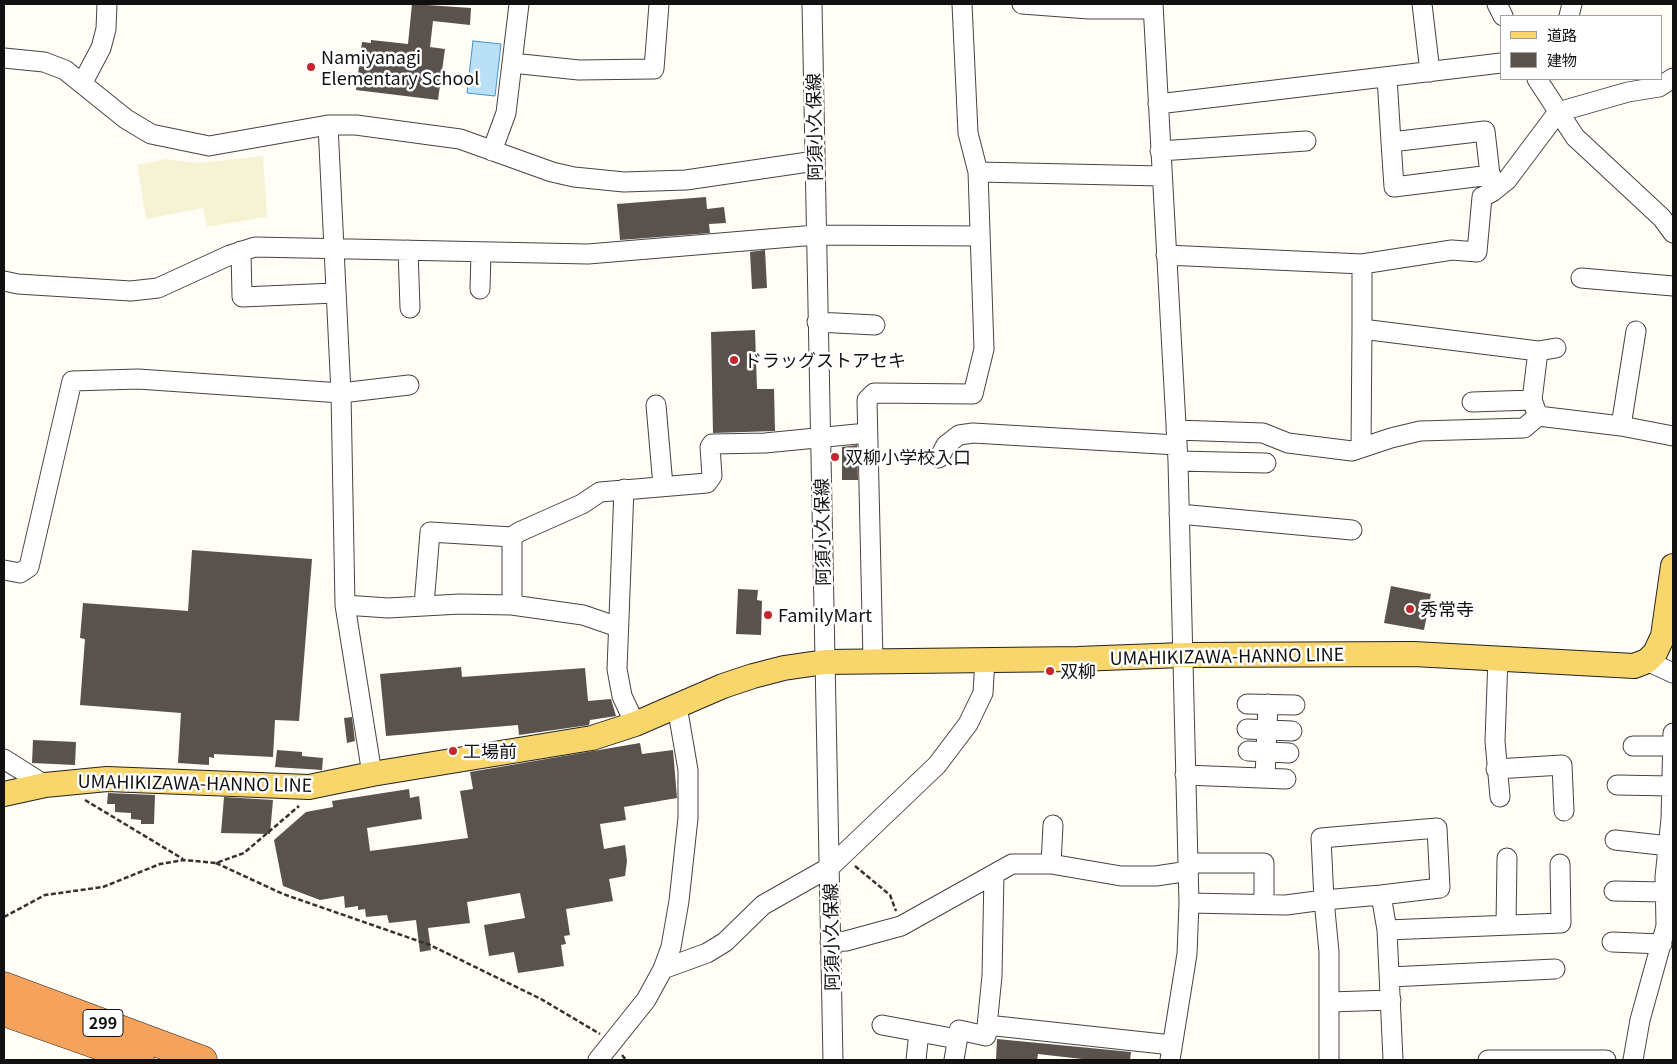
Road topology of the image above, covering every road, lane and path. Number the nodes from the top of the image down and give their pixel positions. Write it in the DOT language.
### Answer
graph roads {
  1 [pos="107,4"];
  2 [pos="519,4"];
  3 [pos="659,4"];
  4 [pos="812,4"];
  5 [pos="962,4"];
  6 [pos="1022,4"];
  7 [pos="1422,4"];
  8 [pos="1153,7"];
  9 [pos="4,58"];
  10 [pos="512,63"];
  11 [pos="1500,63"];
  12 [pos="1430,72"];
  13 [pos="1387,77"];
  14 [pos="83,82"];
  15 [pos="1542,82"];
  16 [pos="1669,84"];
  17 [pos="1158,104"];
  18 [pos="1558,112"];
  19 [pos="328,125"];
  20 [pos="1306,141"];
  21 [pos="1391,142"];
  22 [pos="492,151"];
  23 [pos="1160,151"];
  24 [pos="814,161"];
  25 [pos="978,172"];
  26 [pos="1161,176"];
  27 [pos="1492,184"];
  28 [pos="1673,233"];
  29 [pos="816,235"];
  30 [pos="980,236"];
  31 [pos="333,249"];
  32 [pos="408,250"];
  33 [pos="241,251"];
  34 [pos="481,252"];
  35 [pos="1166,255"];
  36 [pos="1362,264"];
  37 [pos="1581,278"];
  38 [pos="11,282"];
  39 [pos="1673,286"];
  40 [pos="480,289"];
  41 [pos="335,293"];
  42 [pos="410,308"];
  43 [pos="818,322"];
  44 [pos="875,326"];
  45 [pos="1362,329"];
  46 [pos="1636,331"];
  47 [pos="409,385"];
  48 [pos="341,393"];
  49 [pos="1472,402"];
  50 [pos="656,405"];
  51 [pos="1535,408"];
  52 [pos="1621,426"];
  53 [pos="867,433"];
  54 [pos="1673,436"];
  55 [pos="820,437"];
  56 [pos="1177,445"];
  57 [pos="1361,448"];
  58 [pos="939,458"];
  59 [pos="1266,463"];
  60 [pos="663,486"];
  61 [pos="624,489"];
  62 [pos="1179,514"];
  63 [pos="1352,530"];
  64 [pos="512,537"];
  65 [pos="4,570"];
  66 [pos="1673,573"];
  67 [pos="512,604"];
  68 [pos="345,605"];
  69 [pos="424,605"];
  70 [pos="618,627"];
  71 [pos="1183,655"];
  72 [pos="1498,658"];
  73 [pos="985,659"];
  74 [pos="873,660"];
  75 [pos="1646,661"];
  76 [pos="825,662"];
  77 [pos="1673,673"];
  78 [pos="1247,704"];
  79 [pos="1268,704"];
  80 [pos="677,706"];
  81 [pos="1295,706"];
  82 [pos="635,724"];
  83 [pos="1247,729"];
  84 [pos="1267,730"];
  85 [pos="1292,731"];
  86 [pos="1673,733"];
  87 [pos="1633,746"];
  88 [pos="1673,746"];
  89 [pos="1248,751"];
  90 [pos="1266,752"];
  91 [pos="1289,753"];
  92 [pos="4,760"];
  93 [pos="1496,769"];
  94 [pos="372,774"];
  95 [pos="1185,775"];
  96 [pos="1265,778"];
  97 [pos="1672,778"];
  98 [pos="1286,779"];
  99 [pos="71,781"];
  100 [pos="45,785"];
  101 [pos="1617,785"];
  102 [pos="309,787"];
  103 [pos="4,794"];
  104 [pos="1500,798"];
  105 [pos="1564,811"];
  106 [pos="1672,819"];
  107 [pos="1053,825"];
  108 [pos="1615,840"];
  109 [pos="1669,846"];
  110 [pos="1507,858"];
  111 [pos="184,860"];
  112 [pos="835,862"];
  113 [pos="216,863"];
  114 [pos="1051,864"];
  115 [pos="1560,864"];
  116 [pos="1188,867"];
  117 [pos="994,874"];
  118 [pos="1614,891"];
  119 [pos="1664,892"];
  120 [pos="1380,895"];
  121 [pos="1324,900"];
  122 [pos="1190,903"];
  123 [pos="1264,904"];
  124 [pos="4,918"];
  125 [pos="1506,925"];
  126 [pos="901,926"];
  127 [pos="1387,930"];
  128 [pos="830,942"];
  129 [pos="1612,942"];
  130 [pos="1662,944"];
  131 [pos="663,968"];
  132 [pos="1555,969"];
  133 [pos="1390,977"];
  134 [pos="4,986"];
  135 [pos="1391,1000"];
  136 [pos="1330,1002"];
  137 [pos="4,1012"];
  138 [pos="882,1025"];
  139 [pos="987,1025"];
  140 [pos="919,1032"];
  141 [pos="958,1039"];
  142 [pos="612,1045"];
  143 [pos="1171,1052"];
  144 [pos="140,1060"];
  145 [pos="202,1060"];
  146 [pos="598,1060"];
  147 [pos="626,1060"];
  148 [pos="833,1060"];
  149 [pos="916,1060"];
  150 [pos="954,1060"];
  151 [pos="1330,1060"];
  152 [pos="1393,1060"];
  153 [pos="1488,1060"];
  154 [pos="1525,1060"];
  155 [pos="1568,1060"];
  156 [pos="1606,1060"];
  157 [pos="1633,1060"];
  1 -- 14 [label="street"];
  2 -- 10 [label="street"];
  3 -- 10 [label="street"];
  4 -- 24 [label="street, 阿須小久保線"];
  5 -- 25 [label="street"];
  6 -- 8 [label="street"];
  7 -- 12 [label="street"];
  8 -- 17 [label="street"];
  9 -- 14 [label="street"];
  10 -- 22 [label="street"];
  11 -- 12 [label="street"];
  12 -- 13 [label="street"];
  13 -- 17 [label="street"];
  13 -- 21 [label="street"];
  14 -- 19 [label="street"];
  15 -- 18 [label="street"];
  16 -- 18 [label="street"];
  17 -- 23 [label="street"];
  18 -- 27 [label="street"];
  18 -- 28 [label="street"];
  19 -- 22 [label="street"];
  19 -- 31 [label="street"];
  20 -- 23 [label="street"];
  21 -- 27 [label="street"];
  21 -- 27 [label="street"];
  22 -- 24 [label="street"];
  23 -- 26 [label="street"];
  24 -- 29 [label="street, 阿須小久保線"];
  25 -- 26 [label="street"];
  25 -- 30 [label="street"];
  26 -- 35 [label="street"];
  27 -- 36 [label="street"];
  29 -- 30 [label="street"];
  29 -- 34 [label="street"];
  29 -- 43 [label="street, 阿須小久保線"];
  30 -- 53 [label="street"];
  31 -- 32 [label="street"];
  31 -- 33 [label="street"];
  31 -- 41 [label="street"];
  32 -- 34 [label="street"];
  32 -- 42 [label="street"];
  33 -- 38 [label="street"];
  33 -- 41 [label="street"];
  34 -- 40 [label="street"];
  35 -- 36 [label="street"];
  35 -- 56 [label="street"];
  36 -- 45 [label="street"];
  37 -- 39 [label="street"];
  41 -- 48 [label="street"];
  43 -- 44 [label="street"];
  43 -- 55 [label="street, 阿須小久保線"];
  45 -- 51 [label="street"];
  45 -- 57 [label="street"];
  46 -- 52 [label="street"];
  47 -- 48 [label="street"];
  48 -- 65 [label="street"];
  48 -- 68 [label="street"];
  49 -- 51 [label="street"];
  50 -- 60 [label="street"];
  51 -- 52 [label="street"];
  51 -- 57 [label="street"];
  52 -- 54 [label="street"];
  53 -- 55 [label="street"];
  53 -- 74 [label="street"];
  55 -- 60 [label="street"];
  55 -- 76 [label="street, 阿須小久保線"];
  56 -- 57 [label="street"];
  56 -- 58 [label="street"];
  56 -- 59 [label="street"];
  56 -- 62 [label="street"];
  60 -- 61 [label="street"];
  61 -- 64 [label="street"];
  61 -- 70 [label="street"];
  62 -- 63 [label="street"];
  62 -- 71 [label="street"];
  64 -- 67 [label="street"];
  64 -- 69 [label="street"];
  66 -- 75 [label="main road"];
  67 -- 69 [label="street"];
  67 -- 70 [label="street"];
  68 -- 69 [label="street"];
  68 -- 94 [label="street"];
  70 -- 82 [label="street"];
  71 -- 72 [label="main road, UMAHIKIZAWA-HANNO LINE"];
  71 -- 73 [label="main road, UMAHIKIZAWA-HANNO LINE"];
  71 -- 95 [label="street"];
  72 -- 75 [label="main road, UMAHIKIZAWA-HANNO LINE"];
  72 -- 93 [label="street"];
  73 -- 74 [label="main road, UMAHIKIZAWA-HANNO LINE"];
  73 -- 112 [label="street"];
  74 -- 76 [label="main road, UMAHIKIZAWA-HANNO LINE"];
  75 -- 77 [label="street"];
  76 -- 80 [label="main road, UMAHIKIZAWA-HANNO LINE"];
  76 -- 112 [label="street, 阿須小久保線"];
  78 -- 79 [label="street"];
  79 -- 81 [label="street"];
  79 -- 84 [label="street"];
  80 -- 82 [label="main road, UMAHIKIZAWA-HANNO LINE"];
  80 -- 131 [label="street"];
  82 -- 94 [label="main road, UMAHIKIZAWA-HANNO LINE"];
  83 -- 84 [label="street"];
  84 -- 85 [label="street"];
  84 -- 90 [label="street"];
  86 -- 88 [label="street"];
  87 -- 88 [label="street"];
  88 -- 97 [label="street"];
  89 -- 90 [label="street"];
  90 -- 91 [label="street"];
  90 -- 96 [label="street"];
  92 -- 100 [label="street"];
  93 -- 104 [label="street"];
  93 -- 105 [label="street"];
  94 -- 102 [label="main road, UMAHIKIZAWA-HANNO LINE"];
  95 -- 96 [label="street"];
  95 -- 116 [label="street"];
  96 -- 98 [label="street"];
  97 -- 101 [label="street"];
  97 -- 106 [label="street"];
  99 -- 100 [label="main road, UMAHIKIZAWA-HANNO LINE"];
  99 -- 102 [label="main road, UMAHIKIZAWA-HANNO LINE"];
  99 -- 111 [label="path"];
  100 -- 103 [label="main road, UMAHIKIZAWA-HANNO LINE"];
  102 -- 113 [label="path"];
  106 -- 109 [label="street"];
  107 -- 114 [label="street"];
  108 -- 109 [label="street"];
  109 -- 119 [label="street"];
  110 -- 125 [label="street"];
  111 -- 113 [label="path"];
  111 -- 124 [label="path"];
  112 -- 126 [label="path"];
  112 -- 128 [label="street, 阿須小久保線"];
  112 -- 131 [label="street"];
  113 -- 142 [label="path"];
  114 -- 116 [label="street"];
  114 -- 117 [label="street"];
  115 -- 125 [label="street"];
  116 -- 122 [label="street"];
  116 -- 123 [label="street"];
  117 -- 126 [label="street"];
  117 -- 139 [label="street"];
  118 -- 119 [label="street"];
  119 -- 130 [label="street"];
  120 -- 121 [label="street"];
  120 -- 121 [label="street"];
  120 -- 127 [label="street"];
  121 -- 123 [label="street"];
  121 -- 136 [label="street"];
  122 -- 123 [label="street"];
  122 -- 143 [label="street"];
  125 -- 127 [label="street"];
  126 -- 128 [label="street"];
  127 -- 133 [label="street"];
  128 -- 148 [label="street, 阿須小久保線"];
  129 -- 130 [label="street"];
  130 -- 157 [label="street"];
  131 -- 142 [label="street"];
  132 -- 133 [label="street"];
  133 -- 135 [label="street"];
  134 -- 145 [label="highway, 299"];
  135 -- 136 [label="street"];
  135 -- 152 [label="street"];
  136 -- 151 [label="street"];
  137 -- 144 [label="highway, 299"];
  138 -- 140 [label="street"];
  139 -- 141 [label="street"];
  139 -- 143 [label="street"];
  140 -- 141 [label="street"];
  140 -- 149 [label="street"];
  141 -- 150 [label="street"];
  142 -- 146 [label="street"];
  142 -- 147 [label="path"];
  153 -- 154 [label="street"];
  154 -- 155 [label="street"];
  155 -- 156 [label="street"];
}
